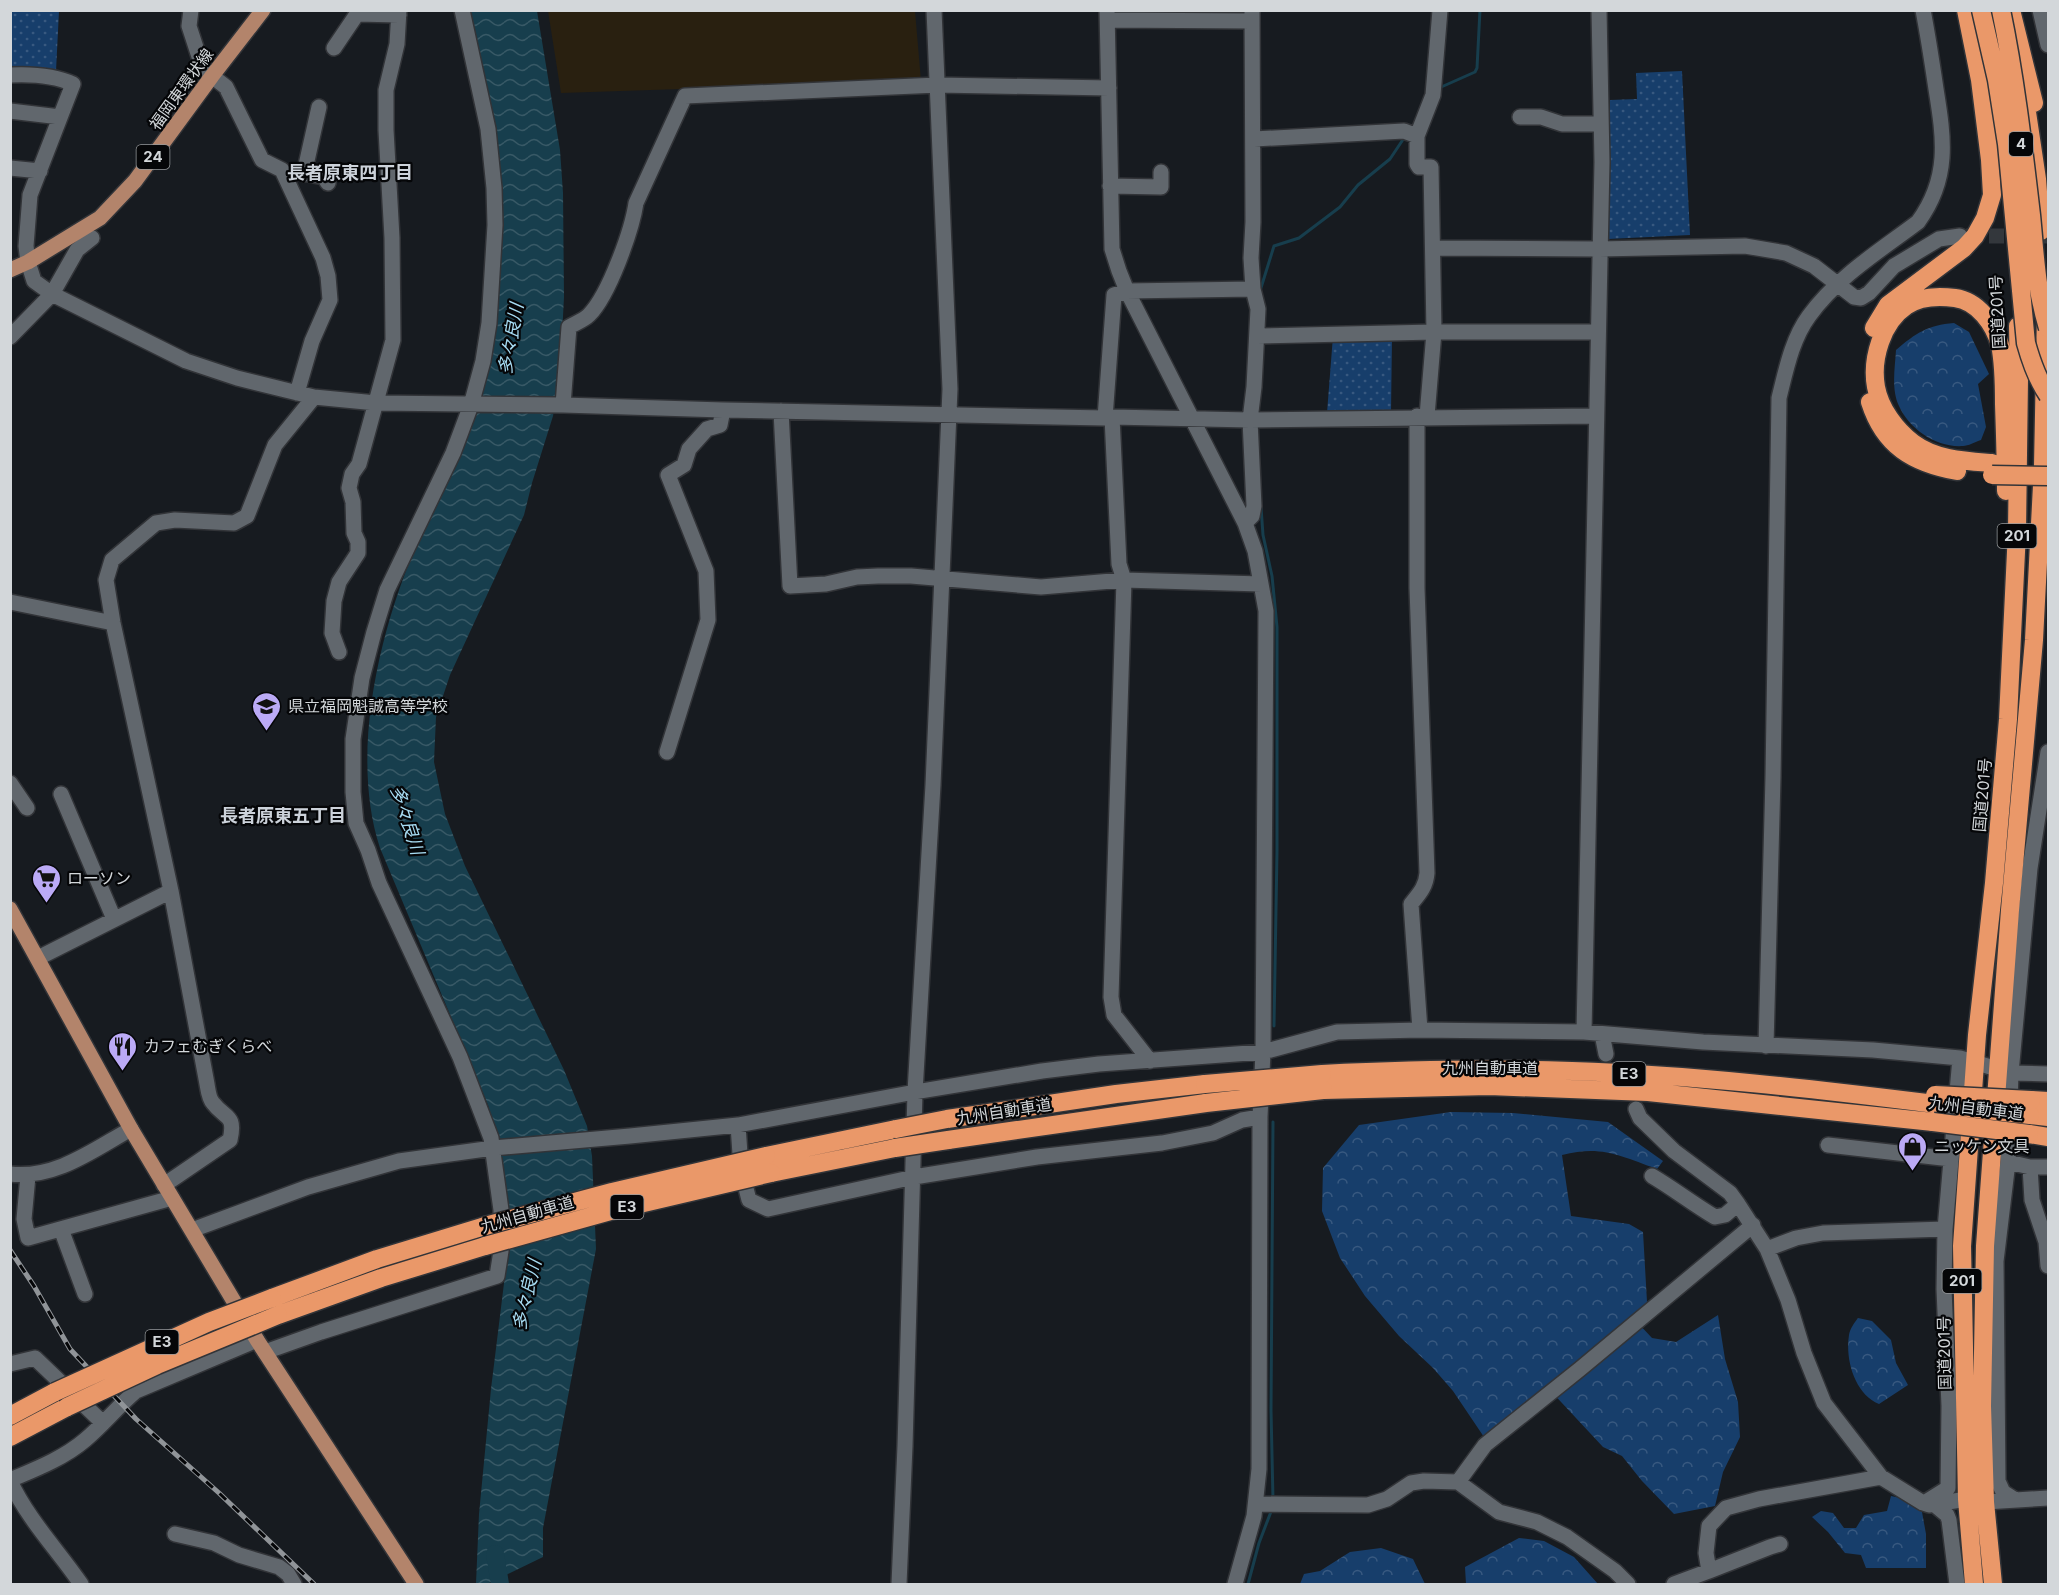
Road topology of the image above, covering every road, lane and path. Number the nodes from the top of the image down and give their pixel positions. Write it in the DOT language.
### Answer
graph roads {
  1 [pos="191,10"];
  2 [pos="264,10"];
  3 [pos="462,10"];
  4 [pos="934,10"];
  5 [pos="1440,10"];
  6 [pos="1599,10"];
  7 [pos="1923,10"];
  8 [pos="1966,10"];
  9 [pos="1980,10"];
  10 [pos="2001,10"];
  11 [pos="2010,10"];
  12 [pos="2040,10"];
  13 [pos="399,13"];
  14 [pos="1107,16"];
  15 [pos="1252,16"];
  16 [pos="2049,45"];
  17 [pos="334,48"];
  18 [pos="10,75"];
  19 [pos="212,76"];
  20 [pos="938,85"];
  21 [pos="1109,88"];
  22 [pos="320,107"];
  23 [pos="10,111"];
  24 [pos="60,117"];
  25 [pos="1520,117"];
  26 [pos="1601,124"];
  27 [pos="1417,136"];
  28 [pos="1254,138"];
  29 [pos="10,168"];
  30 [pos="282,170"];
  31 [pos="40,171"];
  32 [pos="1161,172"];
  33 [pos="304,174"];
  34 [pos="328,183"];
  35 [pos="1110,186"];
  36 [pos="2049,199"];
  37 [pos="1960,236"];
  38 [pos="92,238"];
  39 [pos="1434,248"];
  40 [pos="1599,249"];
  41 [pos="28,262"];
  42 [pos="10,270"];
  43 [pos="1838,283"];
  44 [pos="1253,289"];
  45 [pos="1127,291"];
  46 [pos="52,294"];
  47 [pos="2049,328"];
  48 [pos="1434,332"];
  49 [pos="1598,332"];
  50 [pos="1257,336"];
  51 [pos="10,337"];
  52 [pos="297,393"];
  53 [pos="2049,395"];
  54 [pos="314,397"];
  55 [pos="376,403"];
  56 [pos="471,405"];
  57 [pos="563,405"];
  58 [pos="723,410"];
  59 [pos="781,411"];
  60 [pos="949,414"];
  61 [pos="1422,416"];
  62 [pos="1595,416"];
  63 [pos="1108,418"];
  64 [pos="1192,420"];
  65 [pos="1250,420"];
  66 [pos="2049,464"];
  67 [pos="1992,469"];
  68 [pos="2049,476"];
  69 [pos="1245,523"];
  70 [pos="942,580"];
  71 [pos="1124,580"];
  72 [pos="1261,584"];
  73 [pos="10,602"];
  74 [pos="2049,605"];
  75 [pos="113,623"];
  76 [pos="2034,640"];
  77 [pos="339,652"];
  78 [pos="2011,661"];
  79 [pos="667,752"];
  80 [pos="2049,752"];
  81 [pos="10,783"];
  82 [pos="61,794"];
  83 [pos="27,808"];
  84 [pos="171,891"];
  85 [pos="10,909"];
  86 [pos="114,919"];
  87 [pos="38,958"];
  88 [pos="1420,1030"];
  89 [pos="1584,1032"];
  90 [pos="1602,1034"];
  91 [pos="1766,1046"];
  92 [pos="1263,1052"];
  93 [pos="1606,1054"];
  94 [pos="1150,1061"];
  95 [pos="1968,1061"];
  96 [pos="2005,1070"];
  97 [pos="2049,1074"];
  98 [pos="1322,1082"];
  99 [pos="915,1092"];
  100 [pos="2037,1105"];
  101 [pos="1934,1107"];
  102 [pos="1636,1108"];
  103 [pos="1260,1117"];
  104 [pos="2049,1117"];
  105 [pos="738,1125"];
  106 [pos="131,1129"];
  107 [pos="2049,1137"];
  108 [pos="1828,1145"];
  109 [pos="496,1148"];
  110 [pos="1952,1158"];
  111 [pos="2008,1162"];
  112 [pos="769,1165"];
  113 [pos="2030,1167"];
  114 [pos="2049,1167"];
  115 [pos="10,1174"];
  116 [pos="28,1176"];
  117 [pos="1653,1176"];
  118 [pos="914,1177"];
  119 [pos="168,1191"];
  120 [pos="1738,1204"];
  121 [pos="1753,1225"];
  122 [pos="61,1229"];
  123 [pos="1945,1229"];
  124 [pos="192,1230"];
  125 [pos="1767,1248"];
  126 [pos="2049,1266"];
  127 [pos="85,1294"];
  128 [pos="261,1346"];
  129 [pos="10,1364"];
  130 [pos="10,1416"];
  131 [pos="103,1423"];
  132 [pos="10,1437"];
  133 [pos="1881,1477"];
  134 [pos="10,1481"];
  135 [pos="1458,1482"];
  136 [pos="2049,1498"];
  137 [pos="1967,1499"];
  138 [pos="2014,1499"];
  139 [pos="1985,1502"];
  140 [pos="1256,1504"];
  141 [pos="1929,1504"];
  142 [pos="175,1534"];
  143 [pos="1780,1544"];
  144 [pos="1708,1571"];
  145 [pos="81,1584"];
  146 [pos="294,1584"];
  147 [pos="416,1584"];
  148 [pos="899,1584"];
  149 [pos="1235,1584"];
  150 [pos="1628,1584"];
  151 [pos="1674,1584"];
  152 [pos="1957,1584"];
  153 [pos="1974,1584"];
  154 [pos="1993,1584"];
  1 -- 19 [label="street"];
  2 -- 19 [label="main road, 福岡東環状線 / 24"];
  3 -- 56 [label="street"];
  4 -- 20 [label="street"];
  5 -- 27 [label="street"];
  6 -- 26 [label="street"];
  7 -- 43 [label="street"];
  8 -- 67 [label="highway"];
  9 -- 53 [label="highway, bridge"];
  9 -- 78 [label="highway, 国道201号 / 201"];
  10 -- 47 [label="highway, 4, bridge"];
  11 -- 36 [label="highway"];
  11 -- 76 [label="highway, 201"];
  12 -- 16 [label="street"];
  13 -- 17 [label="street"];
  13 -- 55 [label="street"];
  14 -- 15 [label="street"];
  14 -- 21 [label="street"];
  15 -- 28 [label="street"];
  18 -- 24 [label="street"];
  19 -- 30 [label="street"];
  19 -- 41 [label="main road, 福岡東環状線 / 24"];
  20 -- 21 [label="street"];
  20 -- 57 [label="street"];
  20 -- 60 [label="street"];
  21 -- 35 [label="street"];
  22 -- 33 [label="street"];
  23 -- 24 [label="street"];
  24 -- 31 [label="street"];
  25 -- 26 [label="street"];
  26 -- 40 [label="street"];
  27 -- 28 [label="street"];
  27 -- 39 [label="street"];
  28 -- 44 [label="street"];
  29 -- 31 [label="street"];
  30 -- 33 [label="street"];
  30 -- 52 [label="street"];
  31 -- 41 [label="street"];
  32 -- 35 [label="street"];
  33 -- 34 [label="street"];
  35 -- 45 [label="street"];
  37 -- 43 [label="street"];
  38 -- 46 [label="street"];
  39 -- 40 [label="street"];
  39 -- 48 [label="street"];
  40 -- 43 [label="street"];
  40 -- 49 [label="street"];
  41 -- 42 [label="main road, 福岡東環状線 / 24"];
  41 -- 46 [label="street"];
  43 -- 91 [label="street"];
  44 -- 45 [label="street"];
  44 -- 50 [label="street"];
  45 -- 63 [label="street"];
  45 -- 64 [label="street"];
  46 -- 51 [label="street"];
  46 -- 52 [label="street"];
  48 -- 49 [label="street"];
  48 -- 50 [label="street"];
  48 -- 61 [label="street"];
  49 -- 62 [label="street"];
  50 -- 65 [label="street"];
  52 -- 54 [label="street"];
  54 -- 55 [label="street"];
  54 -- 75 [label="street"];
  55 -- 56 [label="street"];
  55 -- 77 [label="street"];
  56 -- 57 [label="street"];
  56 -- 109 [label="street"];
  57 -- 58 [label="street"];
  58 -- 59 [label="street"];
  58 -- 79 [label="street"];
  59 -- 60 [label="street"];
  59 -- 70 [label="street"];
  60 -- 63 [label="street"];
  60 -- 70 [label="street"];
  61 -- 62 [label="street"];
  61 -- 65 [label="street"];
  61 -- 88 [label="street"];
  62 -- 89 [label="street"];
  63 -- 64 [label="street"];
  63 -- 71 [label="street"];
  64 -- 65 [label="street"];
  64 -- 69 [label="street"];
  65 -- 69 [label="street"];
  66 -- 67 [label="highway"];
  67 -- 68 [label="highway, bridge"];
  67 -- 78 [label="highway"];
  69 -- 72 [label="street"];
  70 -- 71 [label="street"];
  70 -- 99 [label="street"];
  71 -- 72 [label="street"];
  71 -- 94 [label="street"];
  72 -- 92 [label="street"];
  73 -- 75 [label="street"];
  74 -- 76 [label="highway"];
  75 -- 84 [label="street"];
  76 -- 96 [label="highway, 201"];
  78 -- 95 [label="highway, 国道201号 / 201"];
  80 -- 96 [label="street"];
  81 -- 83 [label="street"];
  82 -- 86 [label="street"];
  84 -- 86 [label="street"];
  84 -- 119 [label="street"];
  85 -- 87 [label="main road"];
  86 -- 87 [label="street"];
  87 -- 106 [label="main road"];
  88 -- 89 [label="street"];
  88 -- 92 [label="street"];
  89 -- 90 [label="street"];
  90 -- 91 [label="street"];
  90 -- 93 [label="street"];
  91 -- 95 [label="street"];
  92 -- 94 [label="street"];
  92 -- 103 [label="street"];
  94 -- 99 [label="street"];
  95 -- 96 [label="street"];
  95 -- 110 [label="street"];
  95 -- 137 [label="highway, 国道201号 / 201"];
  96 -- 97 [label="street"];
  96 -- 111 [label="street"];
  96 -- 139 [label="highway, 201"];
  98 -- 101 [label="highway, 九州自動車道 / E3"];
  98 -- 101 [label="highway, 九州自動車道 / E3"];
  98 -- 112 [label="highway, 九州自動車道 / E3, bridge"];
  98 -- 112 [label="highway, 九州自動車道 / E3, bridge"];
  99 -- 105 [label="street"];
  99 -- 118 [label="street"];
  100 -- 101 [label="highway, 九州自動車道 / E3, bridge"];
  100 -- 104 [label="highway, 九州自動車道 / E3"];
  101 -- 107 [label="highway, 九州自動車道 / E3, bridge"];
  102 -- 120 [label="street"];
  103 -- 118 [label="street"];
  103 -- 140 [label="street"];
  105 -- 109 [label="street"];
  105 -- 118 [label="street"];
  106 -- 116 [label="street"];
  106 -- 119 [label="main road"];
  108 -- 110 [label="street"];
  109 -- 124 [label="street"];
  109 -- 128 [label="street"];
  110 -- 123 [label="street"];
  111 -- 113 [label="street"];
  111 -- 138 [label="street"];
  112 -- 130 [label="highway, 九州自動車道 / E3, bridge"];
  112 -- 132 [label="highway, 九州自動車道 / E3, bridge"];
  113 -- 114 [label="street"];
  113 -- 126 [label="street"];
  115 -- 116 [label="street"];
  116 -- 122 [label="street"];
  117 -- 120 [label="street"];
  118 -- 148 [label="street"];
  119 -- 122 [label="street"];
  119 -- 124 [label="main road"];
  120 -- 121 [label="street"];
  121 -- 125 [label="street"];
  121 -- 135 [label="street"];
  122 -- 127 [label="street"];
  123 -- 125 [label="street"];
  123 -- 141 [label="street"];
  124 -- 128 [label="main road"];
  125 -- 133 [label="street"];
  128 -- 131 [label="street"];
  128 -- 147 [label="main road"];
  129 -- 131 [label="street"];
  131 -- 134 [label="street"];
  133 -- 141 [label="street"];
  133 -- 144 [label="street"];
  134 -- 145 [label="street"];
  135 -- 140 [label="street"];
  135 -- 150 [label="street"];
  136 -- 138 [label="street"];
  137 -- 139 [label="street"];
  137 -- 141 [label="street"];
  137 -- 153 [label="highway, 国道201号 / 201"];
  138 -- 139 [label="street"];
  139 -- 154 [label="highway, 201"];
  140 -- 149 [label="street"];
  141 -- 152 [label="street"];
  142 -- 146 [label="street"];
  143 -- 144 [label="street"];
  144 -- 151 [label="street"];
}
